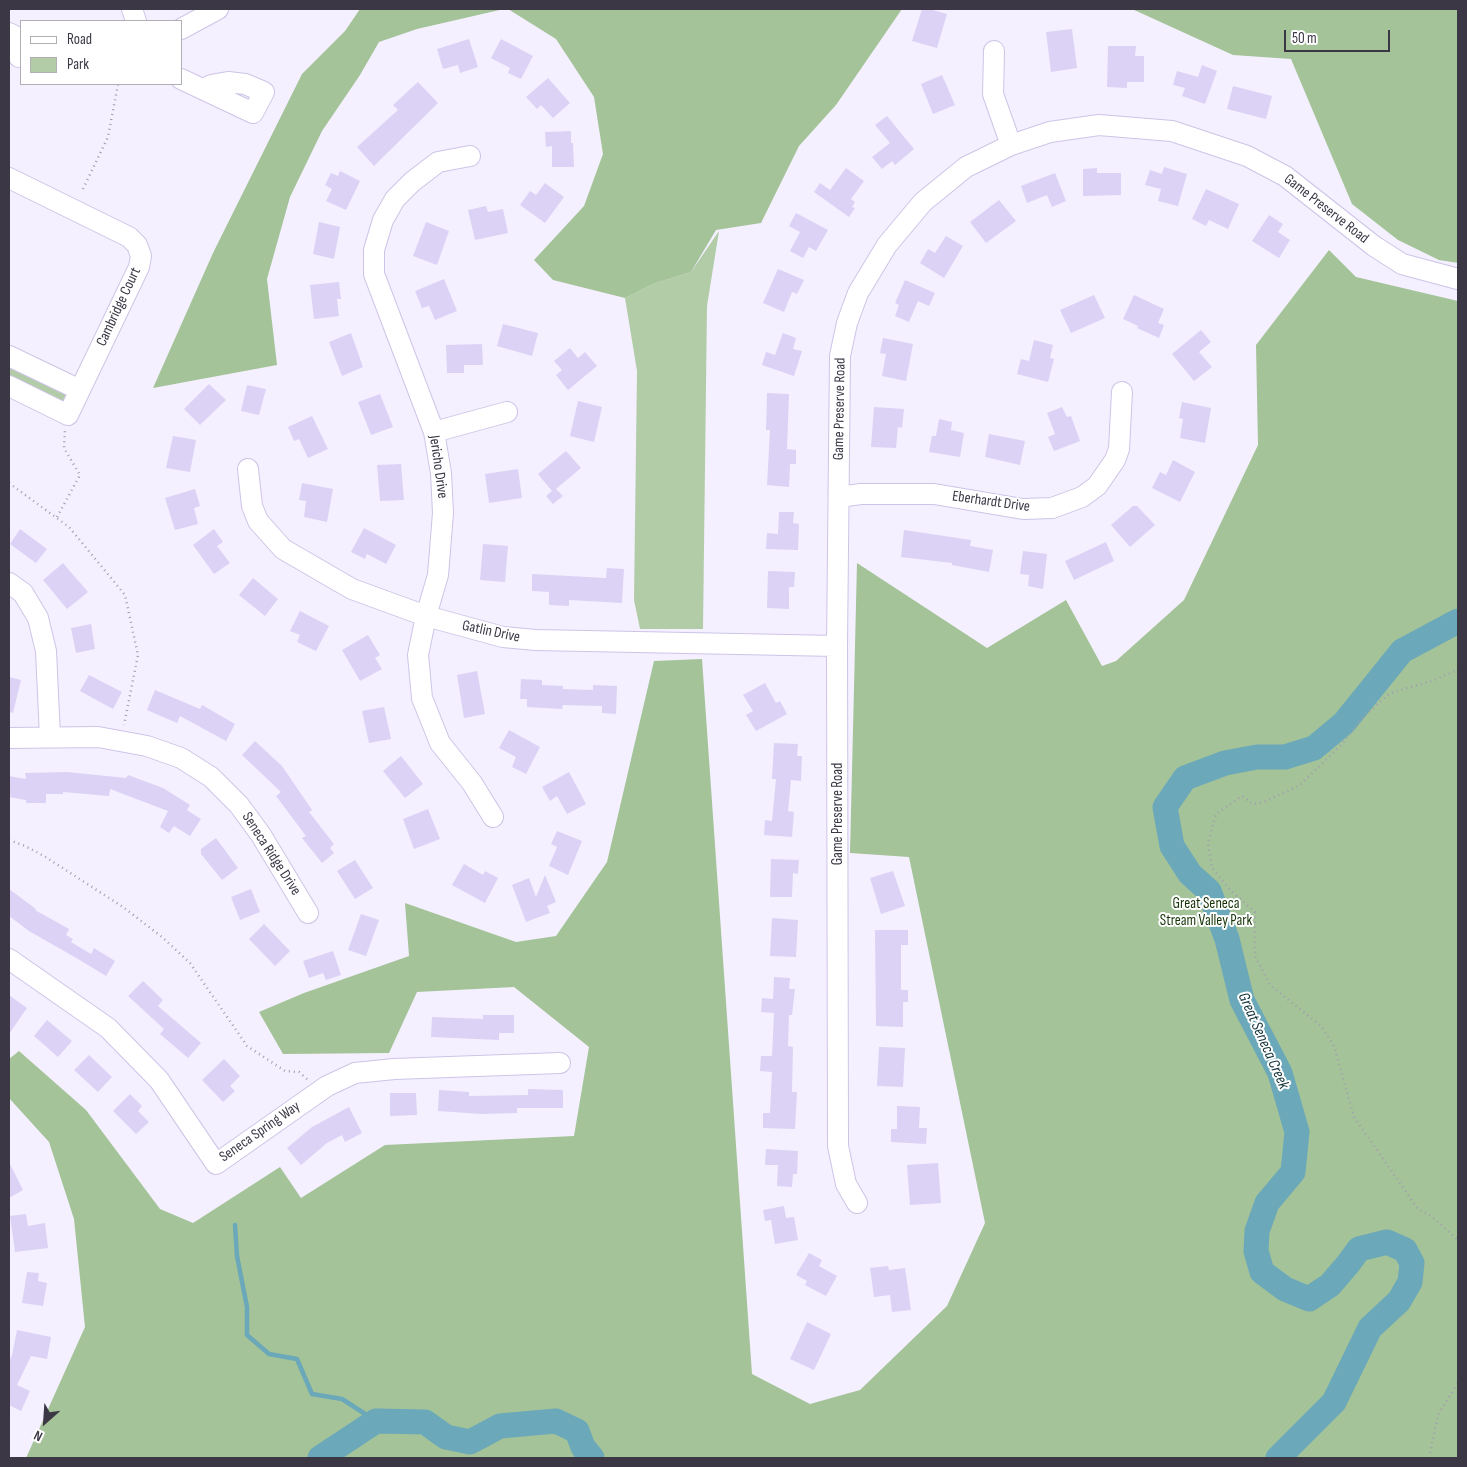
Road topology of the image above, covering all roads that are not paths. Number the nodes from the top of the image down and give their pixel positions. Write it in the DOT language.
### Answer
graph roads {
  1 [pos="218,9"];
  2 [pos="182,28"];
  3 [pos="9,33"];
  4 [pos="994,51"];
  5 [pos="16,57"];
  6 [pos="182,79"];
  7 [pos="204,90"];
  8 [pos="1011,145"];
  9 [pos="470,156"];
  10 [pos="9,178"];
  11 [pos="1458,279"];
  12 [pos="9,356"];
  13 [pos="9,386"];
  14 [pos="80,390"];
  15 [pos="1122,392"];
  16 [pos="507,412"];
  17 [pos="434,432"];
  18 [pos="248,469"];
  19 [pos="839,498"];
  20 [pos="9,583"];
  21 [pos="426,616"];
  22 [pos="837,646"];
  23 [pos="50,737"];
  24 [pos="9,738"];
  25 [pos="492,817"];
  26 [pos="308,913"];
  27 [pos="9,959"];
  28 [pos="560,1063"];
  29 [pos="857,1203"];
  1 -- 2 [label="street"];
  3 -- 5 [label="street"];
  4 -- 8 [label="street"];
  6 -- 7 [label="street"];
  8 -- 11 [label="street, Game Preserve Road"];
  8 -- 19 [label="street, Game Preserve Road"];
  9 -- 17 [label="street, Jericho Drive"];
  10 -- 14 [label="street, Cambridge Court"];
  12 -- 14 [label="street"];
  13 -- 14 [label="street, Cambridge Court"];
  15 -- 19 [label="street, Eberhardt Drive"];
  16 -- 17 [label="street"];
  17 -- 21 [label="street, Jericho Drive"];
  18 -- 21 [label="street, Gatlin Drive"];
  19 -- 22 [label="street, Game Preserve Road"];
  20 -- 23 [label="street"];
  21 -- 22 [label="street, Gatlin Drive"];
  21 -- 25 [label="street, Jericho Drive"];
  22 -- 29 [label="street, Game Preserve Road"];
  23 -- 24 [label="street, Seneca Ridge Drive"];
  23 -- 26 [label="street, Seneca Ridge Drive"];
  27 -- 28 [label="street, Seneca Spring Way"];
}
